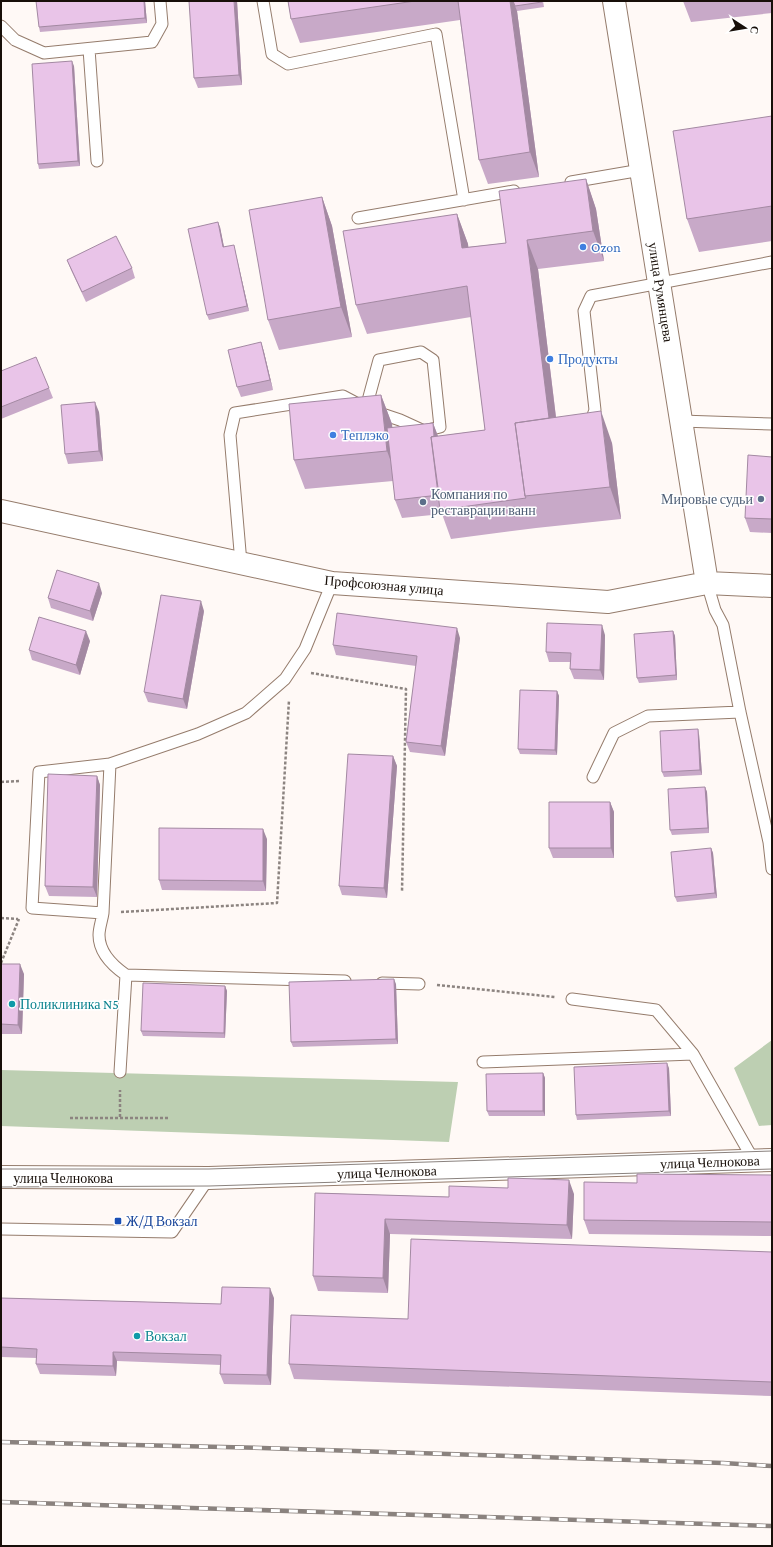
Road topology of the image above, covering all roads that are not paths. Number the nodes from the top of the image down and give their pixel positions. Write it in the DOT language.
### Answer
graph roads {
  1 [pos="160,1"];
  2 [pos="263,1"];
  3 [pos="614,1"];
  4 [pos="1,26"];
  5 [pos="89,49"];
  6 [pos="97,161"];
  7 [pos="641,170"];
  8 [pos="564,183"];
  9 [pos="525,190"];
  10 [pos="464,200"];
  11 [pos="358,218"];
  12 [pos="772,262"];
  13 [pos="659,284"];
  14 [pos="366,408"];
  15 [pos="681,421"];
  16 [pos="772,424"];
  17 [pos="576,428"];
  18 [pos="1,511"];
  19 [pos="241,563"];
  20 [pos="707,582"];
  21 [pos="332,583"];
  22 [pos="772,586"];
  23 [pos="740,712"];
  24 [pos="110,764"];
  25 [pos="593,777"];
  26 [pos="772,868"];
  27 [pos="103,913"];
  28 [pos="126,975"];
  29 [pos="355,982"];
  30 [pos="371,982"];
  31 [pos="418,984"];
  32 [pos="572,999"];
  33 [pos="693,1054"];
  34 [pos="483,1062"];
  35 [pos="120,1072"];
  36 [pos="763,1160"];
  37 [pos="1,1178"];
  38 [pos="209,1178"];
  39 [pos="1,1229"];
  1 -- 5 [label="lane"];
  2 -- 10 [label="lane"];
  3 -- 7 [label="street, улица Румянцева"];
  4 -- 5 [label="lane"];
  5 -- 6 [label="lane"];
  7 -- 8 [label="lane"];
  7 -- 13 [label="street, улица Румянцева"];
  9 -- 10 [label="lane"];
  10 -- 11 [label="lane"];
  12 -- 13 [label="lane"];
  13 -- 15 [label="street, улица Румянцева"];
  13 -- 17 [label="lane"];
  14 -- 14 [label="lane"];
  14 -- 19 [label="lane"];
  15 -- 16 [label="lane"];
  15 -- 20 [label="street, улица Румянцева"];
  18 -- 19 [label="street, Профсоюзная улица"];
  19 -- 21 [label="street, Профсоюзная улица"];
  20 -- 21 [label="street, Профсоюзная улица"];
  20 -- 22 [label="street, Профсоюзная улица"];
  20 -- 23 [label="lane"];
  21 -- 24 [label="lane"];
  23 -- 25 [label="lane"];
  23 -- 26 [label="lane"];
  24 -- 27 [label="lane"];
  24 -- 27 [label="lane"];
  27 -- 28 [label="lane"];
  28 -- 29 [label="lane"];
  28 -- 35 [label="lane"];
  30 -- 31 [label="lane"];
  32 -- 33 [label="lane"];
  33 -- 34 [label="lane"];
  33 -- 36 [label="lane"];
  36 -- 38 [label="street, улица Челнокова"];
  37 -- 38 [label="street, улица Челнокова"];
  38 -- 39 [label="lane"];
}
